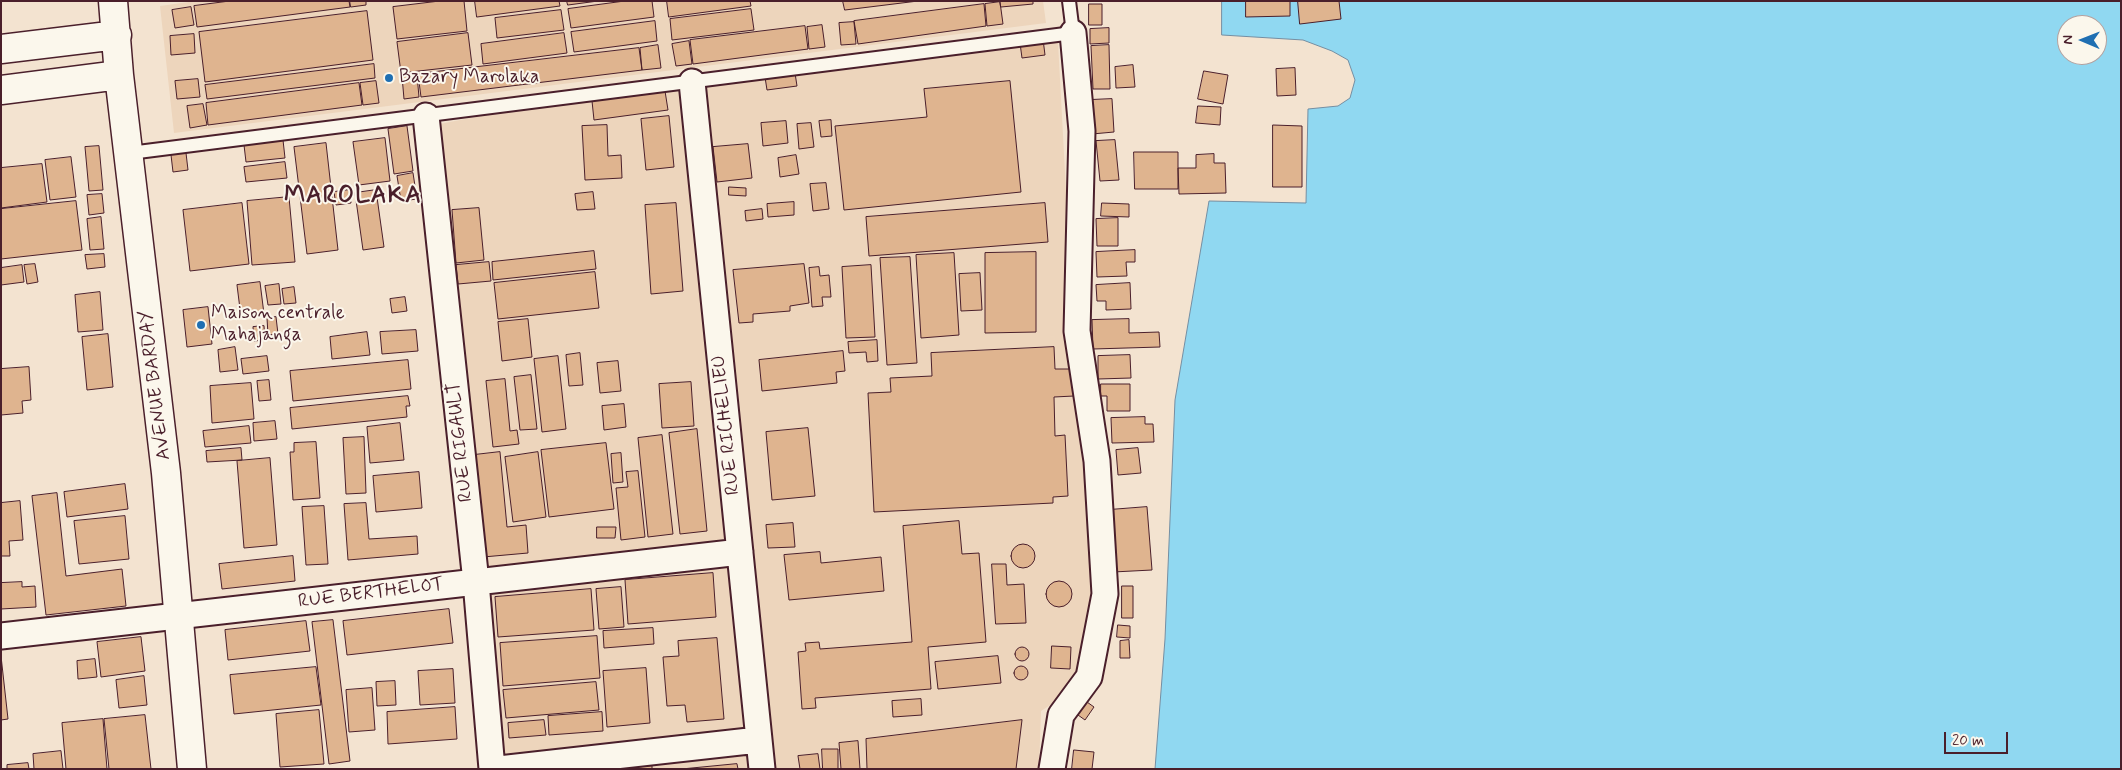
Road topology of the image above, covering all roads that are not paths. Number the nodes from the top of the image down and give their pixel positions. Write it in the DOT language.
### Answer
graph roads {
  1 [pos="113,1"];
  2 [pos="1069,1"];
  3 [pos="1073,33"];
  4 [pos="117,35"];
  5 [pos="1,49"];
  6 [pos="119,75"];
  7 [pos="692,82"];
  8 [pos="1,90"];
  9 [pos="426,116"];
  10 [pos="130,154"];
  11 [pos="740,552"];
  12 [pos="476,582"];
  13 [pos="178,616"];
  14 [pos="1,636"];
  15 [pos="758,740"];
  16 [pos="192,769"];
  17 [pos="492,769"];
  18 [pos="500,769"];
  19 [pos="762,769"];
  20 [pos="1052,769"];
  1 -- 4 [label="main road, AVENUE BARDAY"];
  2 -- 3 [label="lane"];
  3 -- 7 [label="lane"];
  3 -- 20 [label="street"];
  4 -- 5 [label="main road"];
  4 -- 6 [label="main road, AVENUE BARDAY"];
  6 -- 8 [label="main road"];
  6 -- 10 [label="main road, AVENUE BARDAY"];
  7 -- 9 [label="lane"];
  7 -- 11 [label="street, RUE RICHELIEU"];
  9 -- 10 [label="lane"];
  9 -- 12 [label="street, RUE RIGAULT"];
  10 -- 13 [label="main road, AVENUE BARDAY"];
  11 -- 12 [label="street, RUE BERTHELOT"];
  11 -- 15 [label="street, RUE RICHELIEU"];
  12 -- 13 [label="street, RUE BERTHELOT"];
  12 -- 17 [label="street, RUE RIGAULT"];
  13 -- 14 [label="street, RUE BERTHELOT"];
  13 -- 16 [label="main road, AVENUE BARDAY"];
  15 -- 18 [label="street"];
  15 -- 19 [label="street, RUE RICHELIEU"];
}
